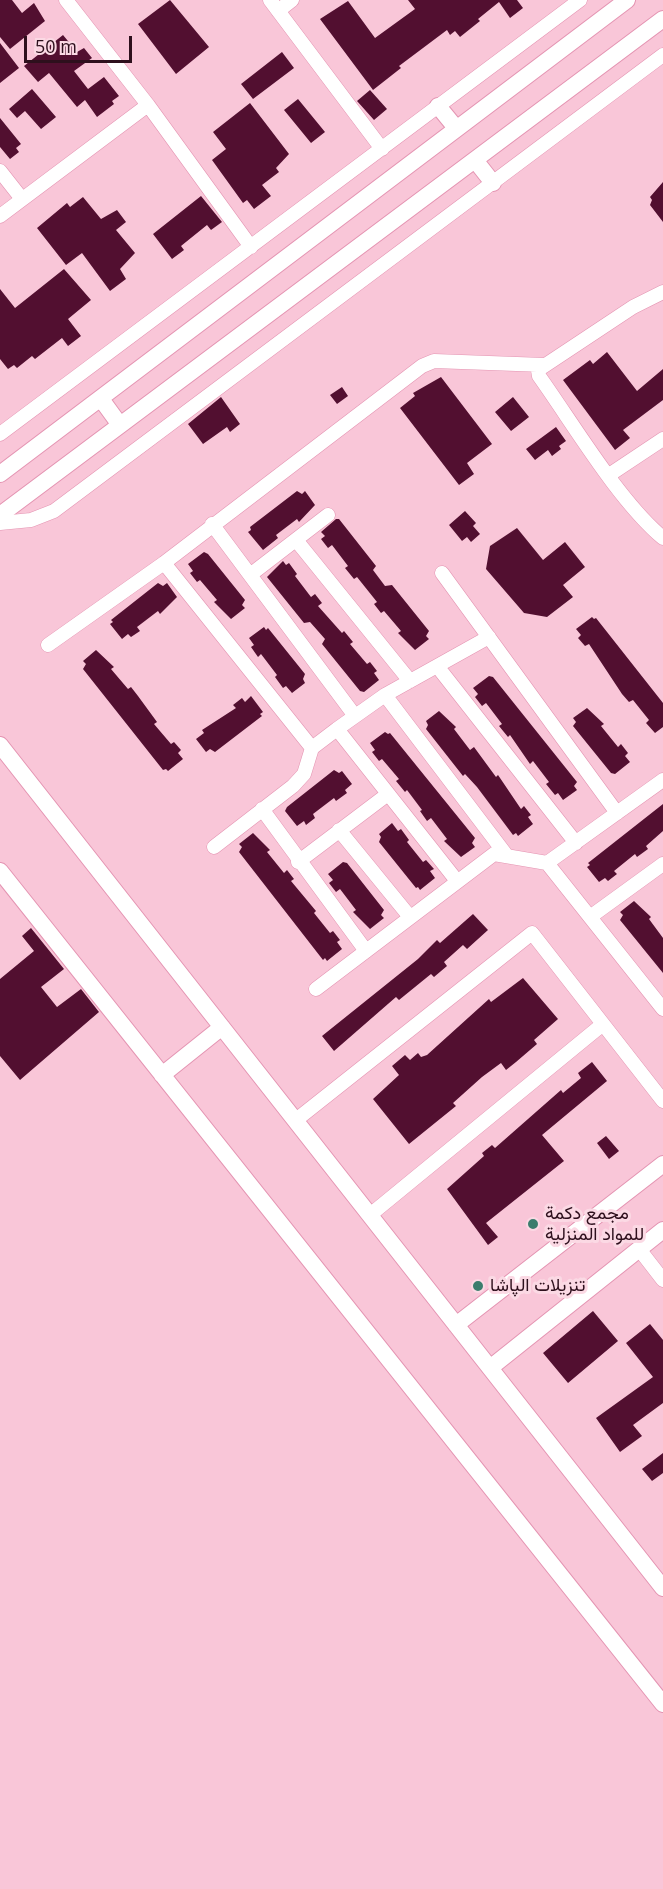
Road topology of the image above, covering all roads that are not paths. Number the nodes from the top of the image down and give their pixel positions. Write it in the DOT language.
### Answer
graph roads {
  1 [pos="66,0"];
  2 [pos="292,0"];
  3 [pos="580,0"];
  4 [pos="627,0"];
  5 [pos="274,5"];
  6 [pos="663,19"];
  7 [pos="663,55"];
  8 [pos="148,105"];
  9 [pos="438,106"];
  10 [pos="456,128"];
  11 [pos="382,149"];
  12 [pos="475,160"];
  13 [pos="0,171"];
  14 [pos="493,183"];
  15 [pos="22,199"];
  16 [pos="0,216"];
  17 [pos="251,247"];
  18 [pos="663,292"];
  19 [pos="544,365"];
  20 [pos="101,399"];
  21 [pos="120,425"];
  22 [pos="0,434"];
  23 [pos="663,439"];
  24 [pos="0,474"];
  25 [pos="609,475"];
  26 [pos="328,514"];
  27 [pos="0,515"];
  28 [pos="0,523"];
  29 [pos="212,524"];
  30 [pos="663,537"];
  31 [pos="296,540"];
  32 [pos="164,563"];
  33 [pos="442,573"];
  34 [pos="250,575"];
  35 [pos="489,637"];
  36 [pos="48,645"];
  37 [pos="437,666"];
  38 [pos="410,681"];
  39 [pos="385,695"];
  40 [pos="355,716"];
  41 [pos="337,729"];
  42 [pos="0,745"];
  43 [pos="312,748"];
  44 [pos="663,780"];
  45 [pos="388,794"];
  46 [pos="262,809"];
  47 [pos="617,813"];
  48 [pos="339,830"];
  49 [pos="576,843"];
  50 [pos="214,847"];
  51 [pos="507,856"];
  52 [pos="298,862"];
  53 [pos="547,863"];
  54 [pos="0,871"];
  55 [pos="660,871"];
  56 [pos="457,881"];
  57 [pos="590,917"];
  58 [pos="410,918"];
  59 [pos="366,951"];
  60 [pos="316,989"];
  61 [pos="663,1009"];
  62 [pos="603,1024"];
  63 [pos="222,1027"];
  64 [pos="162,1075"];
  65 [pos="663,1101"];
  66 [pos="296,1120"];
  67 [pos="663,1164"];
  68 [pos="370,1215"];
  69 [pos="663,1230"];
  70 [pos="639,1249"];
  71 [pos="663,1280"];
  72 [pos="456,1325"];
  73 [pos="490,1368"];
  74 [pos="663,1588"];
  75 [pos="663,1704"];
  1 -- 8 [label="street"];
  2 -- 5 [label="street"];
  3 -- 9 [label="street"];
  4 -- 10 [label="street"];
  5 -- 11 [label="street"];
  6 -- 12 [label="street"];
  7 -- 14 [label="street"];
  8 -- 15 [label="street"];
  8 -- 17 [label="street"];
  9 -- 10 [label="street"];
  9 -- 11 [label="street"];
  10 -- 20 [label="street"];
  11 -- 17 [label="street"];
  12 -- 14 [label="street"];
  12 -- 21 [label="street"];
  13 -- 15 [label="street"];
  14 -- 28 [label="street"];
  15 -- 16 [label="street"];
  17 -- 22 [label="street"];
  18 -- 19 [label="street"];
  19 -- 25 [label="street"];
  19 -- 29 [label="street"];
  20 -- 21 [label="street"];
  20 -- 24 [label="street"];
  21 -- 27 [label="street"];
  23 -- 25 [label="street"];
  25 -- 30 [label="street"];
  26 -- 31 [label="street"];
  29 -- 32 [label="street"];
  29 -- 34 [label="street"];
  31 -- 34 [label="street"];
  31 -- 38 [label="street"];
  32 -- 36 [label="street"];
  32 -- 43 [label="street"];
  33 -- 35 [label="street"];
  34 -- 40 [label="street"];
  35 -- 37 [label="street"];
  35 -- 47 [label="street"];
  37 -- 38 [label="street"];
  37 -- 49 [label="street"];
  38 -- 39 [label="street"];
  39 -- 40 [label="street"];
  39 -- 51 [label="street"];
  40 -- 41 [label="street"];
  41 -- 43 [label="street"];
  41 -- 45 [label="street"];
  42 -- 63 [label="street"];
  43 -- 46 [label="street"];
  44 -- 47 [label="street"];
  45 -- 48 [label="street"];
  45 -- 56 [label="street"];
  46 -- 50 [label="street"];
  46 -- 52 [label="street"];
  47 -- 49 [label="street"];
  48 -- 52 [label="street"];
  48 -- 58 [label="street"];
  49 -- 53 [label="street"];
  51 -- 53 [label="street"];
  51 -- 56 [label="street"];
  52 -- 59 [label="street"];
  53 -- 57 [label="street"];
  54 -- 64 [label="street"];
  55 -- 57 [label="street"];
  56 -- 58 [label="street"];
  57 -- 61 [label="street"];
  58 -- 59 [label="street"];
  59 -- 60 [label="street"];
  62 -- 65 [label="street"];
  62 -- 66 [label="street"];
  62 -- 68 [label="street"];
  63 -- 64 [label="street"];
  63 -- 66 [label="street"];
  64 -- 75 [label="street"];
  66 -- 68 [label="street"];
  67 -- 72 [label="street"];
  68 -- 72 [label="street"];
  69 -- 70 [label="street"];
  70 -- 71 [label="street"];
  70 -- 73 [label="street"];
  72 -- 73 [label="street"];
  73 -- 74 [label="street"];
}
